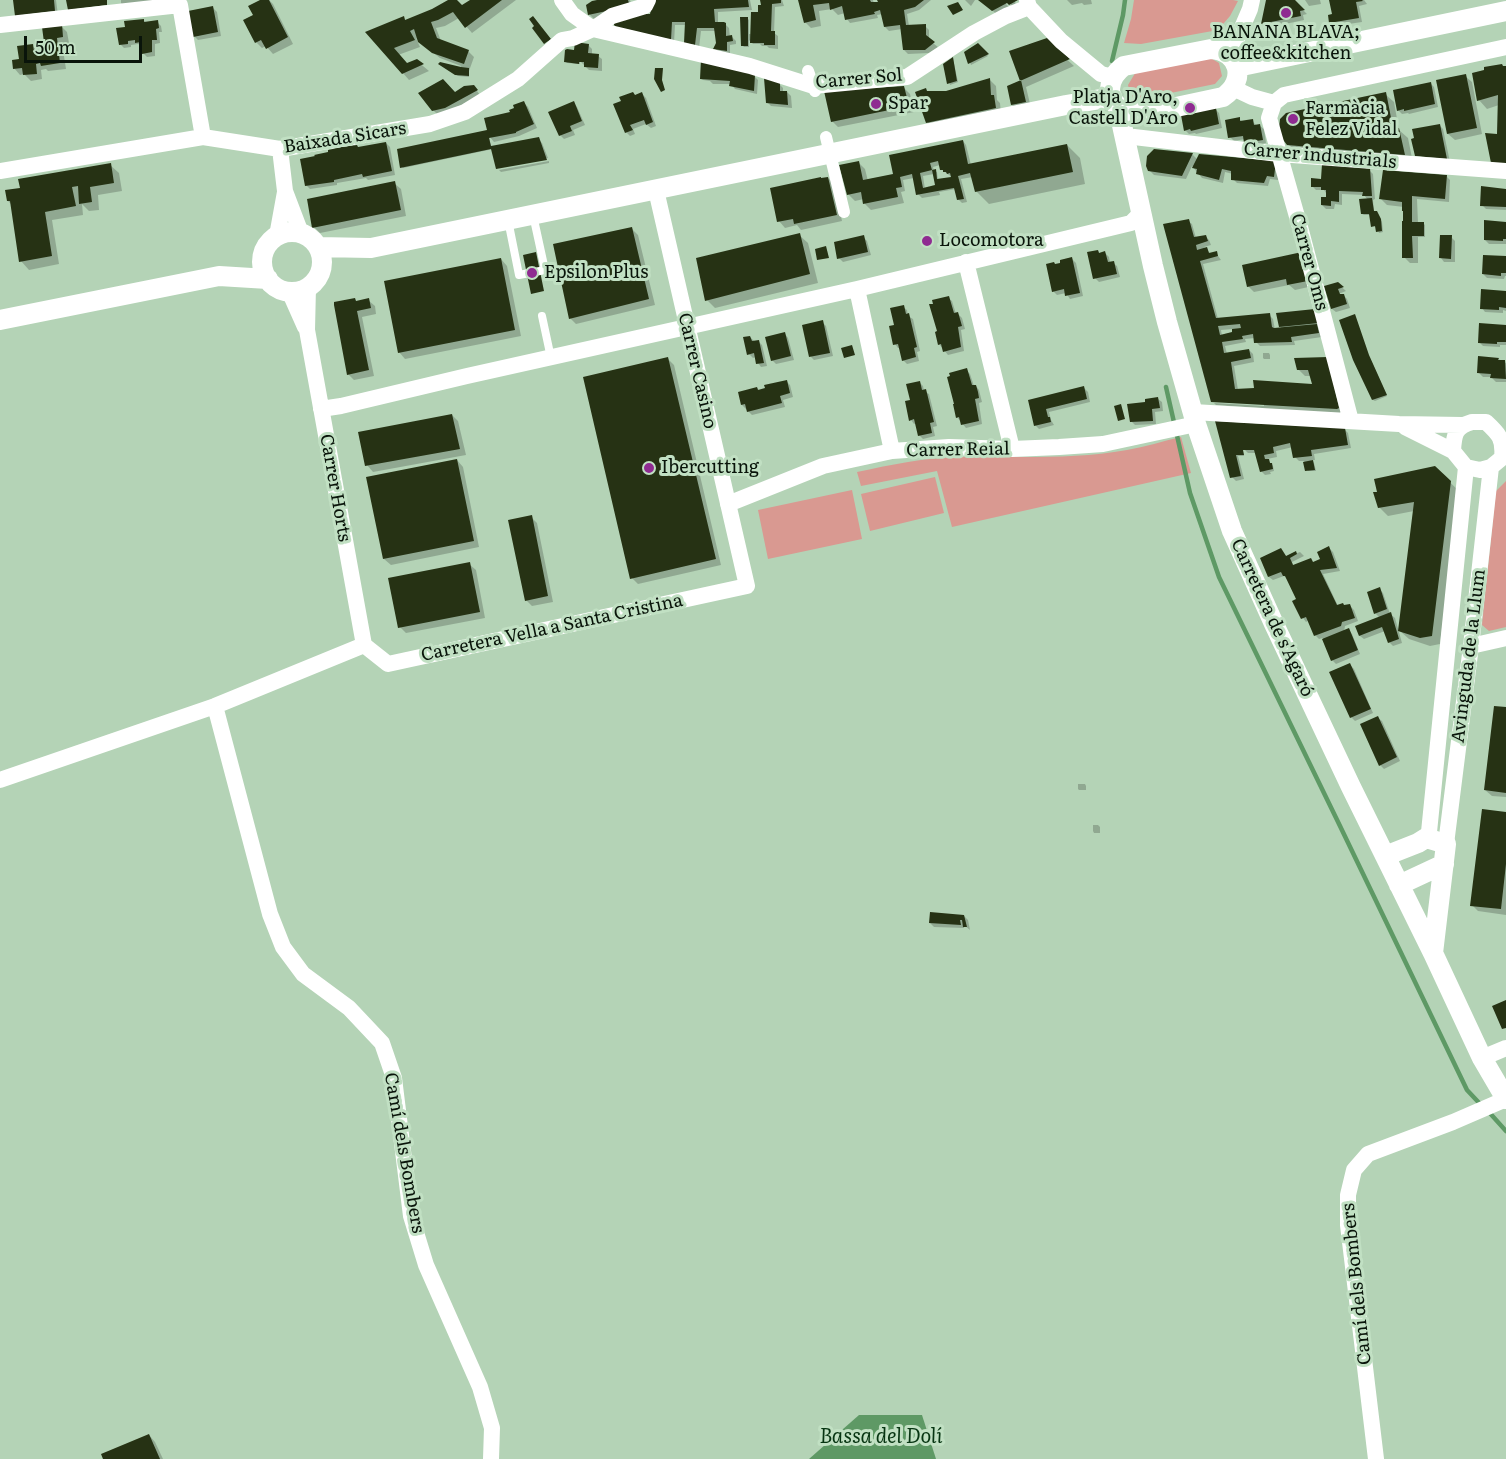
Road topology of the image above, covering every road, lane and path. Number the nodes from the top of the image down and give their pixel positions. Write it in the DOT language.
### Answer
graph roads {
  1 [pos="648,0"];
  2 [pos="1252,0"];
  3 [pos="1028,3"];
  4 [pos="567,7"];
  5 [pos="1506,11"];
  6 [pos="0,25"];
  7 [pos="593,29"];
  8 [pos="562,40"];
  9 [pos="1506,47"];
  10 [pos="1223,51"];
  11 [pos="1237,67"];
  12 [pos="1113,76"];
  13 [pos="1233,88"];
  14 [pos="1115,102"];
  15 [pos="1274,103"];
  16 [pos="1148,112"];
  17 [pos="202,137"];
  18 [pos="1132,145"];
  19 [pos="828,146"];
  20 [pos="280,149"];
  21 [pos="1279,154"];
  22 [pos="0,171"];
  23 [pos="1506,171"];
  24 [pos="656,190"];
  25 [pos="285,191"];
  26 [pos="844,212"];
  27 [pos="1142,212"];
  28 [pos="533,215"];
  29 [pos="508,220"];
  30 [pos="301,233"];
  31 [pos="277,236"];
  32 [pos="318,247"];
  33 [pos="371,248"];
  34 [pos="263,255"];
  35 [pos="966,262"];
  36 [pos="321,270"];
  37 [pos="219,276"];
  38 [pos="268,279"];
  39 [pos="299,289"];
  40 [pos="857,289"];
  41 [pos="542,316"];
  42 [pos="0,320"];
  43 [pos="687,327"];
  44 [pos="551,358"];
  45 [pos="321,409"];
  46 [pos="1191,421"];
  47 [pos="1351,421"];
  48 [pos="1506,421"];
  49 [pos="1486,422"];
  50 [pos="1399,424"];
  51 [pos="1462,425"];
  52 [pos="1012,449"];
  53 [pos="892,451"];
  54 [pos="1453,451"];
  55 [pos="1502,456"];
  56 [pos="1466,467"];
  57 [pos="728,504"];
  58 [pos="747,586"];
  59 [pos="1506,638"];
  60 [pos="364,645"];
  61 [pos="1471,646"];
  62 [pos="215,706"];
  63 [pos="0,780"];
  64 [pos="1426,838"];
  65 [pos="1445,854"];
  66 [pos="1385,856"];
  67 [pos="1399,885"];
  68 [pos="1433,953"];
  69 [pos="1506,1048"];
  70 [pos="1482,1058"];
  71 [pos="1503,1100"];
  72 [pos="491,1459"];
  73 [pos="1376,1459"];
  1 -- 7 [label="street, Baixada Sicars"];
  2 -- 10 [label="street"];
  3 -- 7 [label="street, Carrer Sol"];
  3 -- 12 [label="street, Carrer Sol"];
  4 -- 7 [label="street, Carrer Sol"];
  4 -- 8 [label="street"];
  5 -- 11 [label="street"];
  6 -- 17 [label="street"];
  7 -- 8 [label="street, Baixada Sicars"];
  8 -- 20 [label="street, Baixada Sicars"];
  9 -- 15 [label="street"];
  10 -- 11 [label="street"];
  10 -- 12 [label="street"];
  11 -- 13 [label="street"];
  12 -- 14 [label="street, Carretera de s'Agaró"];
  13 -- 15 [label="street"];
  13 -- 16 [label="street"];
  14 -- 16 [label="street"];
  14 -- 18 [label="street, Carretera de s'Agaró"];
  14 -- 19 [label="street"];
  15 -- 21 [label="street, Carrer Oms"];
  16 -- 18 [label="street"];
  17 -- 20 [label="street, Baixada Sicars"];
  17 -- 22 [label="street, Baixada Sicars"];
  18 -- 21 [label="street, Carrer industrials"];
  18 -- 27 [label="street, Carretera de s'Agaró"];
  19 -- 24 [label="street"];
  19 -- 26 [label="street"];
  20 -- 25 [label="street"];
  21 -- 23 [label="street, Carrer industrials"];
  21 -- 47 [label="street, Carrer Oms"];
  24 -- 28 [label="street"];
  24 -- 43 [label="street, Carrer Casino"];
  25 -- 30 [label="street"];
  25 -- 31 [label="street"];
  27 -- 35 [label="street"];
  27 -- 46 [label="street, Carretera de s'Agaró"];
  28 -- 29 [label="street"];
  28 -- 29 [label="lane"];
  29 -- 33 [label="street"];
  30 -- 31 [label="street"];
  30 -- 32 [label="street"];
  31 -- 34 [label="street"];
  32 -- 33 [label="street"];
  32 -- 36 [label="street"];
  33 -- 36 [label="street"];
  34 -- 37 [label="street"];
  34 -- 38 [label="street"];
  35 -- 40 [label="street"];
  35 -- 52 [label="street"];
  36 -- 39 [label="street"];
  37 -- 38 [label="street"];
  37 -- 42 [label="street"];
  38 -- 39 [label="street"];
  39 -- 45 [label="street, Carrer Horts"];
  40 -- 43 [label="street"];
  40 -- 53 [label="street"];
  41 -- 44 [label="lane"];
  43 -- 44 [label="street"];
  43 -- 57 [label="street, Carrer Casino"];
  44 -- 45 [label="street"];
  45 -- 60 [label="street, Carrer Horts"];
  46 -- 47 [label="street, Carrer Reial"];
  46 -- 52 [label="street, Carrer Reial"];
  46 -- 66 [label="street, Carretera de s'Agaró"];
  47 -- 50 [label="street, Carrer Reial"];
  48 -- 49 [label="street"];
  49 -- 51 [label="street"];
  49 -- 55 [label="street"];
  50 -- 51 [label="street, Carrer Reial"];
  50 -- 54 [label="street, Carrer Reial"];
  51 -- 54 [label="street"];
  52 -- 53 [label="street, Carrer Reial"];
  53 -- 57 [label="street, Carrer Reial"];
  54 -- 56 [label="street"];
  55 -- 56 [label="street"];
  55 -- 61 [label="street, Avinguda de la Llum"];
  56 -- 64 [label="street, Avinguda de la Llum"];
  57 -- 58 [label="street, Carrer Casino"];
  58 -- 60 [label="street, Carretera Vella a Santa Cristina"];
  59 -- 61 [label="street"];
  60 -- 62 [label="street"];
  61 -- 65 [label="street, Avinguda de la Llum"];
  62 -- 63 [label="street"];
  62 -- 72 [label="street, Camí dels Bombers"];
  64 -- 65 [label="street"];
  64 -- 66 [label="street"];
  65 -- 67 [label="street"];
  65 -- 68 [label="street"];
  66 -- 67 [label="street, Carretera de s'Agaró"];
  67 -- 68 [label="street, Carretera de s'Agaró"];
  68 -- 70 [label="street, Carretera de s'Agaró"];
  69 -- 70 [label="street"];
  70 -- 71 [label="street, Carretera de s'Agaró"];
  71 -- 73 [label="street, Camí dels Bombers"];
}
